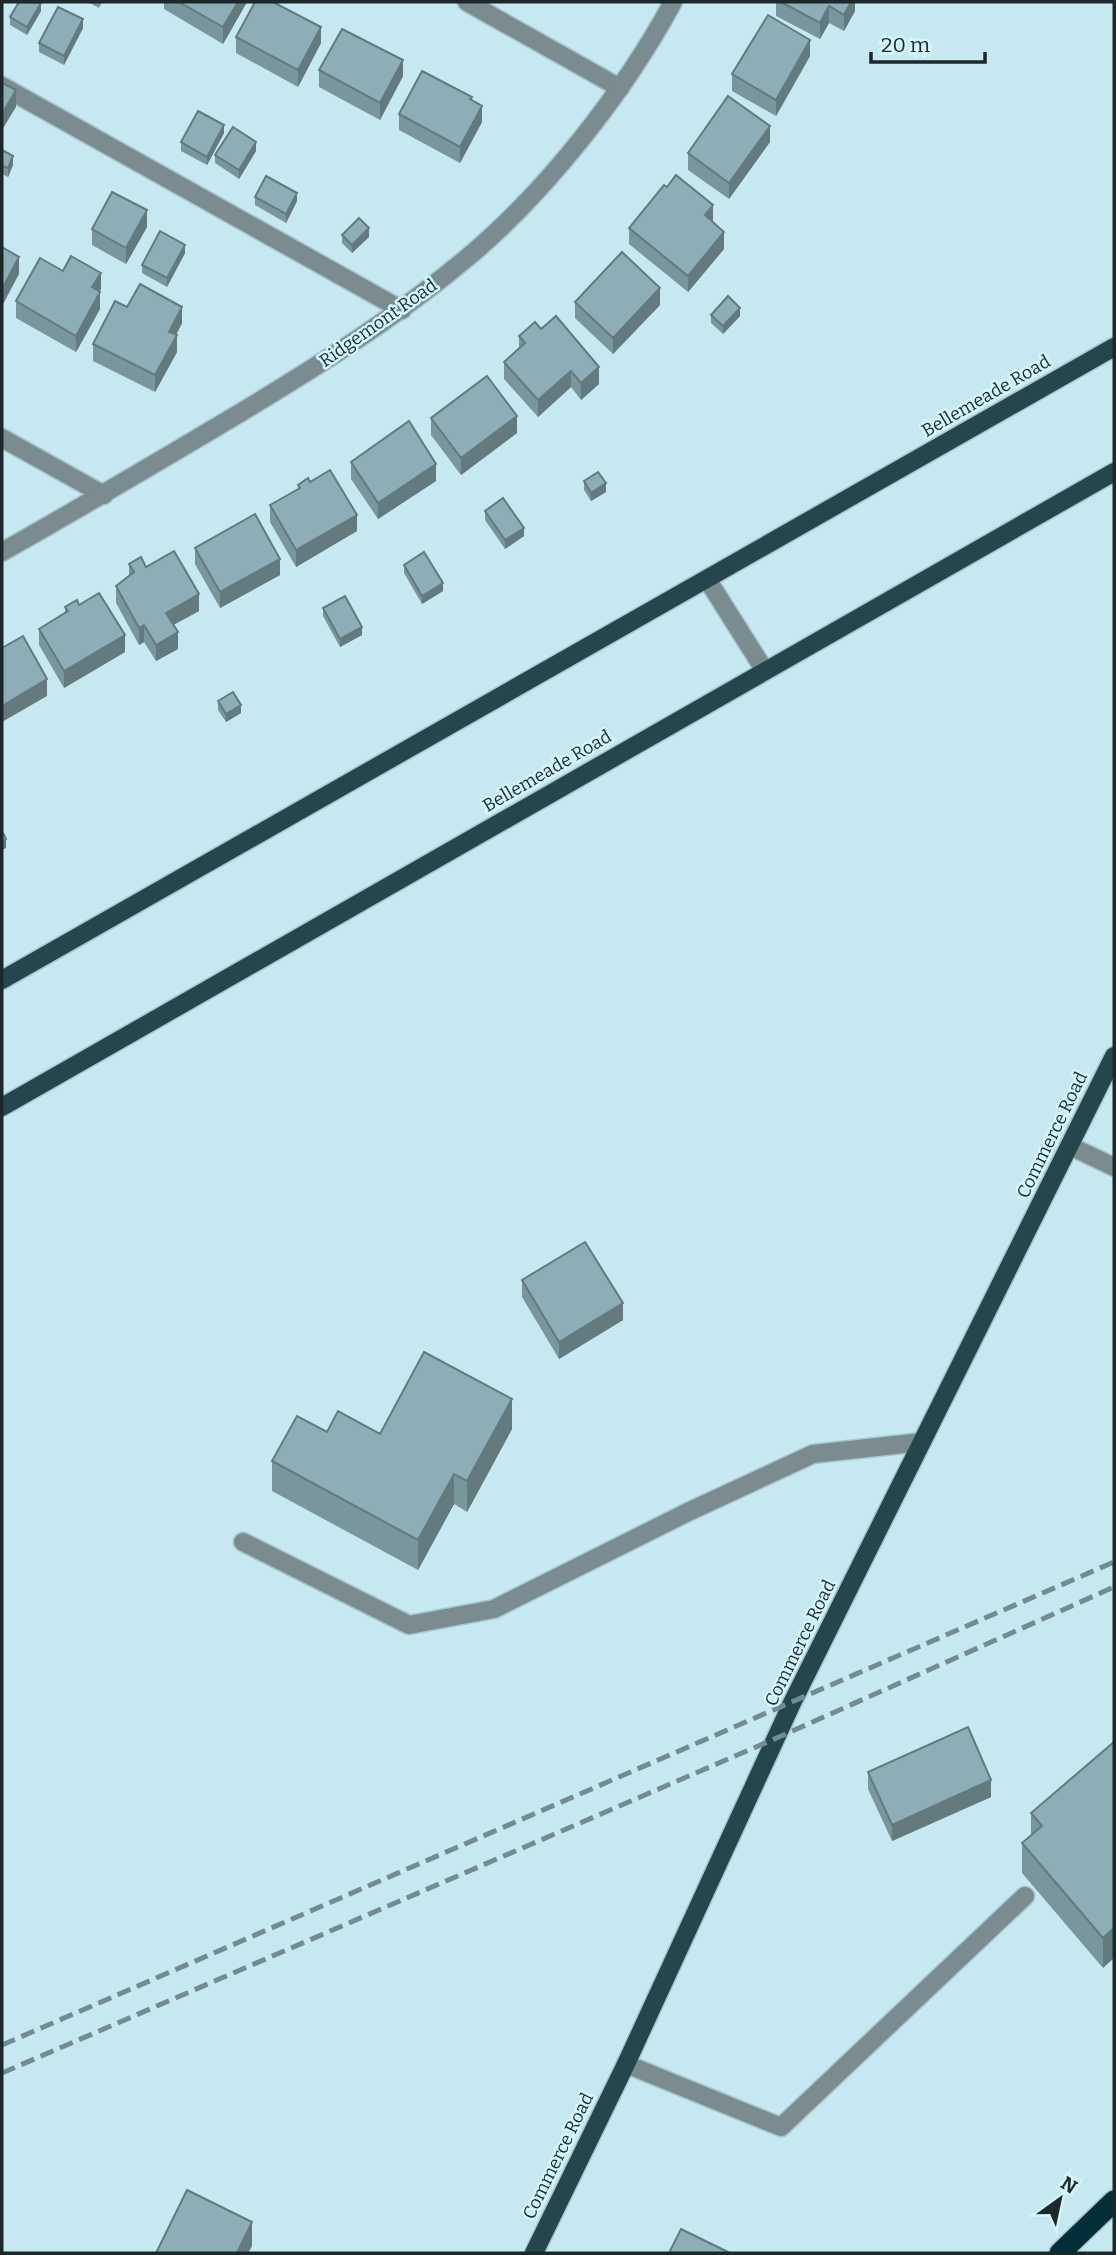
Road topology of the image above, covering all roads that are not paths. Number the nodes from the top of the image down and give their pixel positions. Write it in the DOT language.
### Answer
graph roads {
  1 [pos="467,2"];
  2 [pos="673,2"];
  3 [pos="2,86"];
  4 [pos="620,88"];
  5 [pos="402,310"];
  6 [pos="1114,347"];
  7 [pos="2,438"];
  8 [pos="1114,472"];
  9 [pos="104,495"];
  10 [pos="2,552"];
  11 [pos="707,579"];
  12 [pos="765,671"];
  13 [pos="2,980"];
  14 [pos="1114,1056"];
  15 [pos="2,1107"];
  16 [pos="1070,1146"];
  17 [pos="1114,1167"];
  18 [pos="922,1442"];
  19 [pos="243,1542"];
  20 [pos="1025,1896"];
  21 [pos="626,2064"];
  22 [pos="1114,2201"];
  23 [pos="534,2253"];
  24 [pos="1060,2253"];
  1 -- 4 [label="street"];
  2 -- 4 [label="street, Ridgemont Road"];
  3 -- 5 [label="street"];
  4 -- 5 [label="street, Ridgemont Road"];
  5 -- 9 [label="street, Ridgemont Road"];
  6 -- 11 [label="main road, Bellemeade Road"];
  7 -- 9 [label="street"];
  8 -- 12 [label="main road, Bellemeade Road"];
  9 -- 10 [label="street, Ridgemont Road"];
  11 -- 12 [label="street"];
  11 -- 13 [label="main road, Bellemeade Road"];
  12 -- 15 [label="main road, Bellemeade Road"];
  14 -- 16 [label="main road, Commerce Road"];
  16 -- 17 [label="street"];
  16 -- 18 [label="main road, Commerce Road"];
  18 -- 19 [label="street"];
  18 -- 21 [label="main road, Commerce Road"];
  20 -- 21 [label="street"];
  21 -- 23 [label="main road, Commerce Road"];
  22 -- 24 [label="highway"];
}
